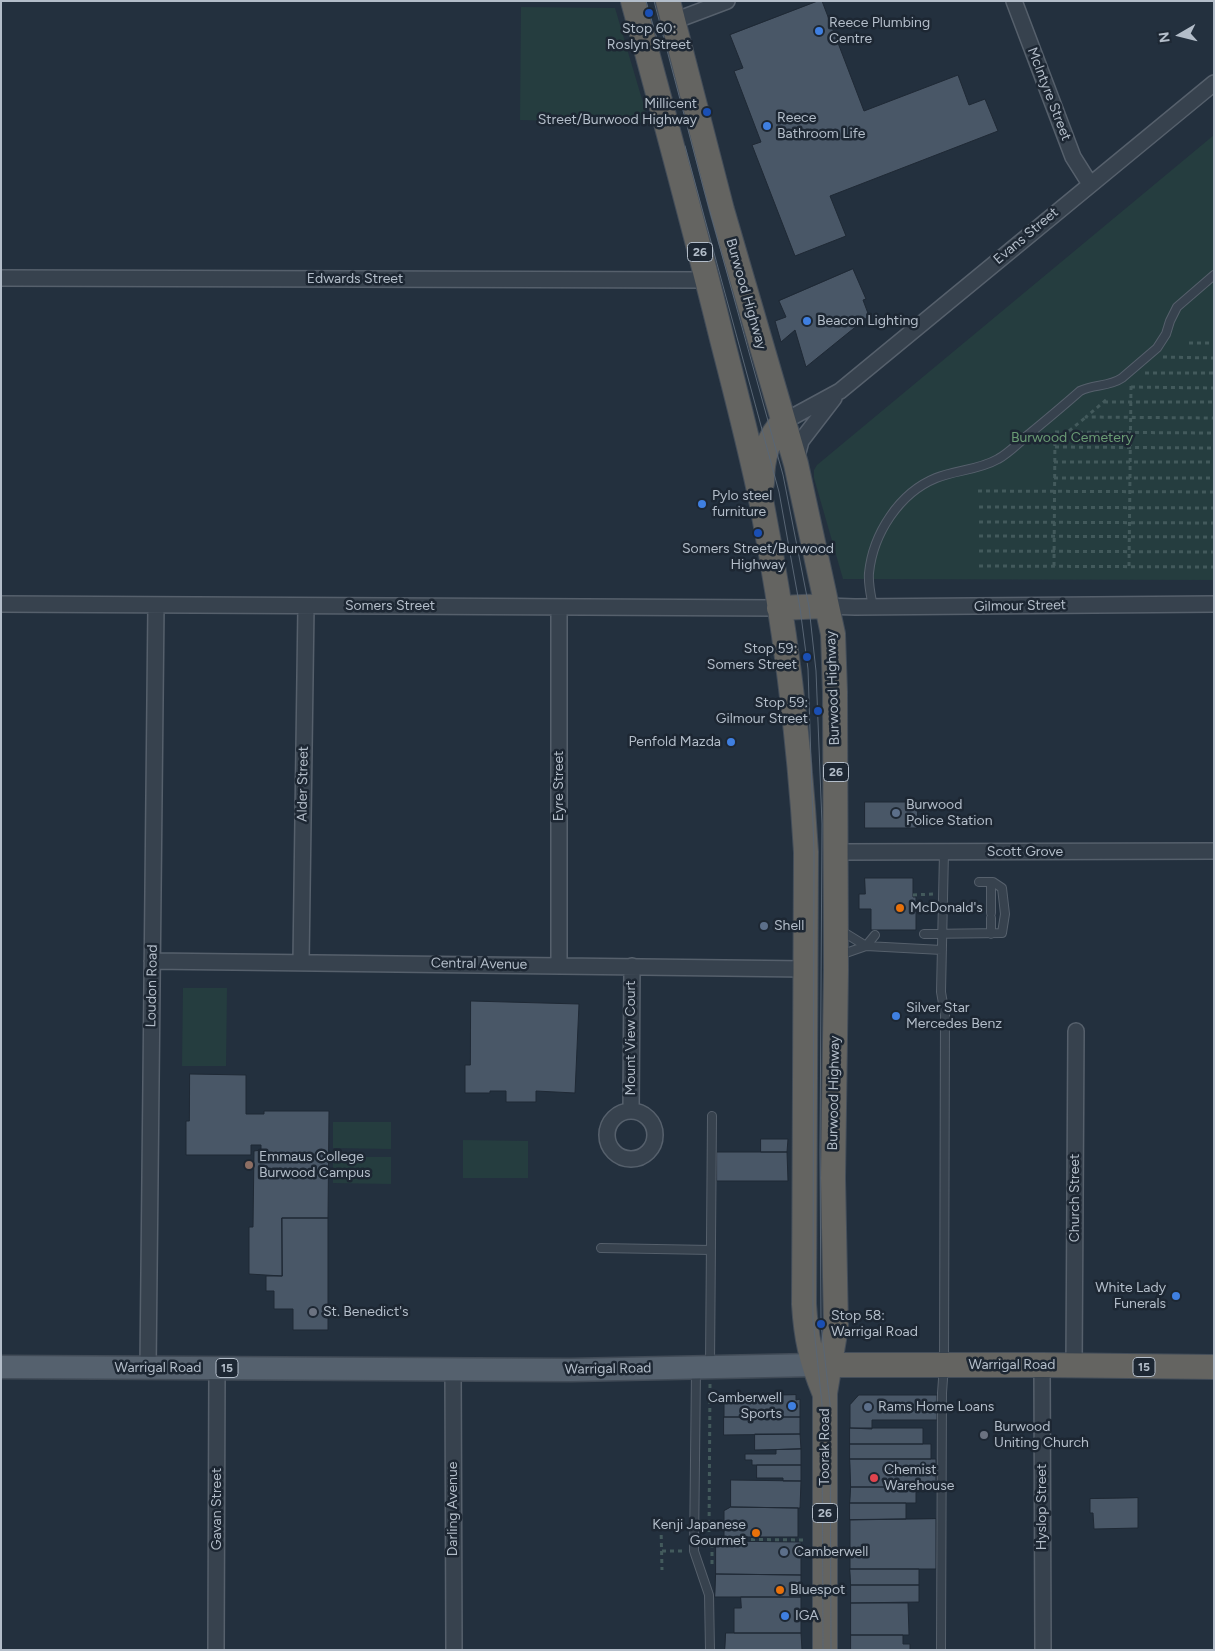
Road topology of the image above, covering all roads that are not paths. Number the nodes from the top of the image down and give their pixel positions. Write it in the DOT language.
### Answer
graph roads {
  1 [pos="633,1"];
  2 [pos="727,1"];
  3 [pos="1014,1"];
  4 [pos="671,11"];
  5 [pos="1214,83"];
  6 [pos="1090,184"];
  7 [pos="1214,275"];
  8 [pos="1,278"];
  9 [pos="741,279"];
  10 [pos="708,280"];
  11 [pos="840,391"];
  12 [pos="783,422"];
  13 [pos="796,464"];
  14 [pos="762,505"];
  15 [pos="1,604"];
  16 [pos="1214,604"];
  17 [pos="156,605"];
  18 [pos="306,606"];
  19 [pos="826,606"];
  20 [pos="559,607"];
  21 [pos="873,607"];
  22 [pos="780,608"];
  23 [pos="1214,851"];
  24 [pos="806,852"];
  25 [pos="836,852"];
  26 [pos="944,852"];
  27 [pos="980,882"];
  28 [pos="991,882"];
  29 [pos="836,927"];
  30 [pos="924,934"];
  31 [pos="942,934"];
  32 [pos="991,934"];
  33 [pos="875,935"];
  34 [pos="866,946"];
  35 [pos="942,950"];
  36 [pos="152,960"];
  37 [pos="301,962"];
  38 [pos="836,963"];
  39 [pos="559,966"];
  40 [pos="632,966"];
  41 [pos="806,969"];
  42 [pos="1076,1031"];
  43 [pos="631,1111"];
  44 [pos="712,1116"];
  45 [pos="601,1248"];
  46 [pos="711,1250"];
  47 [pos="821,1365"];
  48 [pos="944,1365"];
  49 [pos="1042,1365"];
  50 [pos="703,1366"];
  51 [pos="1074,1366"];
  52 [pos="1,1367"];
  53 [pos="1214,1367"];
  54 [pos="148,1368"];
  55 [pos="217,1368"];
  56 [pos="452,1368"];
  57 [pos="216,1650"];
  58 [pos="454,1650"];
  59 [pos="710,1650"];
  60 [pos="826,1650"];
  61 [pos="941,1650"];
  62 [pos="1043,1650"];
  1 -- 10 [label="highway, Burwood Highway / 26"];
  2 -- 4 [label="street"];
  3 -- 6 [label="street, McIntyre Street"];
  4 -- 9 [label="highway, Burwood Highway / 26"];
  5 -- 6 [label="street, Evans Street"];
  6 -- 11 [label="street, Evans Street"];
  7 -- 21 [label="lane"];
  8 -- 10 [label="street, Edwards Street"];
  9 -- 10 [label="highway"];
  9 -- 12 [label="highway, Burwood Highway / 26"];
  10 -- 14 [label="highway, Burwood Highway / 26"];
  11 -- 12 [label="street, Evans Street"];
  11 -- 13 [label="street, Evans Street"];
  12 -- 13 [label="highway, Burwood Highway / 26"];
  12 -- 14 [label="highway"];
  13 -- 19 [label="highway, Burwood Highway / 26"];
  14 -- 22 [label="highway, Burwood Highway / 26"];
  15 -- 17 [label="street, Somers Street"];
  16 -- 21 [label="street, Gilmour Street"];
  17 -- 18 [label="street, Somers Street"];
  17 -- 36 [label="street, Loudon Road"];
  18 -- 20 [label="street, Somers Street"];
  18 -- 37 [label="street, Alder Street"];
  19 -- 21 [label="street, Gilmour Street"];
  19 -- 22 [label="highway"];
  19 -- 25 [label="highway, Burwood Highway / 26"];
  20 -- 22 [label="street, Somers Street"];
  20 -- 39 [label="street, Eyre Street"];
  22 -- 24 [label="highway, Burwood Highway / 26"];
  23 -- 26 [label="street, Scott Grove"];
  24 -- 25 [label="highway"];
  24 -- 41 [label="highway, Burwood Highway / 26"];
  25 -- 26 [label="street, Scott Grove"];
  25 -- 29 [label="highway, Burwood Highway / 26"];
  26 -- 31 [label="lane"];
  27 -- 28 [label="lane"];
  28 -- 32 [label="lane"];
  28 -- 32 [label="lane"];
  29 -- 34 [label="lane"];
  29 -- 38 [label="highway, Burwood Highway / 26"];
  30 -- 31 [label="lane"];
  31 -- 32 [label="lane"];
  31 -- 35 [label="lane"];
  33 -- 34 [label="lane"];
  34 -- 35 [label="lane"];
  34 -- 38 [label="lane"];
  35 -- 48 [label="lane"];
  36 -- 37 [label="street, Central Avenue"];
  36 -- 54 [label="street, Loudon Road"];
  37 -- 39 [label="street, Central Avenue"];
  38 -- 41 [label="highway"];
  38 -- 47 [label="highway, Burwood Highway / 26"];
  39 -- 40 [label="street, Central Avenue"];
  40 -- 41 [label="street, Central Avenue"];
  40 -- 43 [label="street, Mount View Court"];
  41 -- 47 [label="highway, Burwood Highway / 26"];
  42 -- 51 [label="street, Church Street"];
  44 -- 46 [label="lane"];
  45 -- 46 [label="lane"];
  46 -- 50 [label="lane"];
  47 -- 48 [label="highway, Warrigal Road / 15"];
  47 -- 50 [label="main road, Warrigal Road / 15"];
  47 -- 60 [label="highway, Toorak Road / 26"];
  48 -- 49 [label="highway, Warrigal Road / 15"];
  48 -- 61 [label="lane"];
  49 -- 51 [label="highway, Warrigal Road / 15"];
  49 -- 62 [label="street, Hyslop Street"];
  50 -- 56 [label="main road, Warrigal Road / 15"];
  50 -- 59 [label="lane"];
  51 -- 53 [label="highway, Warrigal Road / 15"];
  52 -- 54 [label="main road, Warrigal Road / 15"];
  54 -- 55 [label="main road, Warrigal Road / 15"];
  55 -- 56 [label="main road, Warrigal Road / 15"];
  55 -- 57 [label="street, Gavan Street"];
  56 -- 58 [label="street, Darling Avenue"];
}
